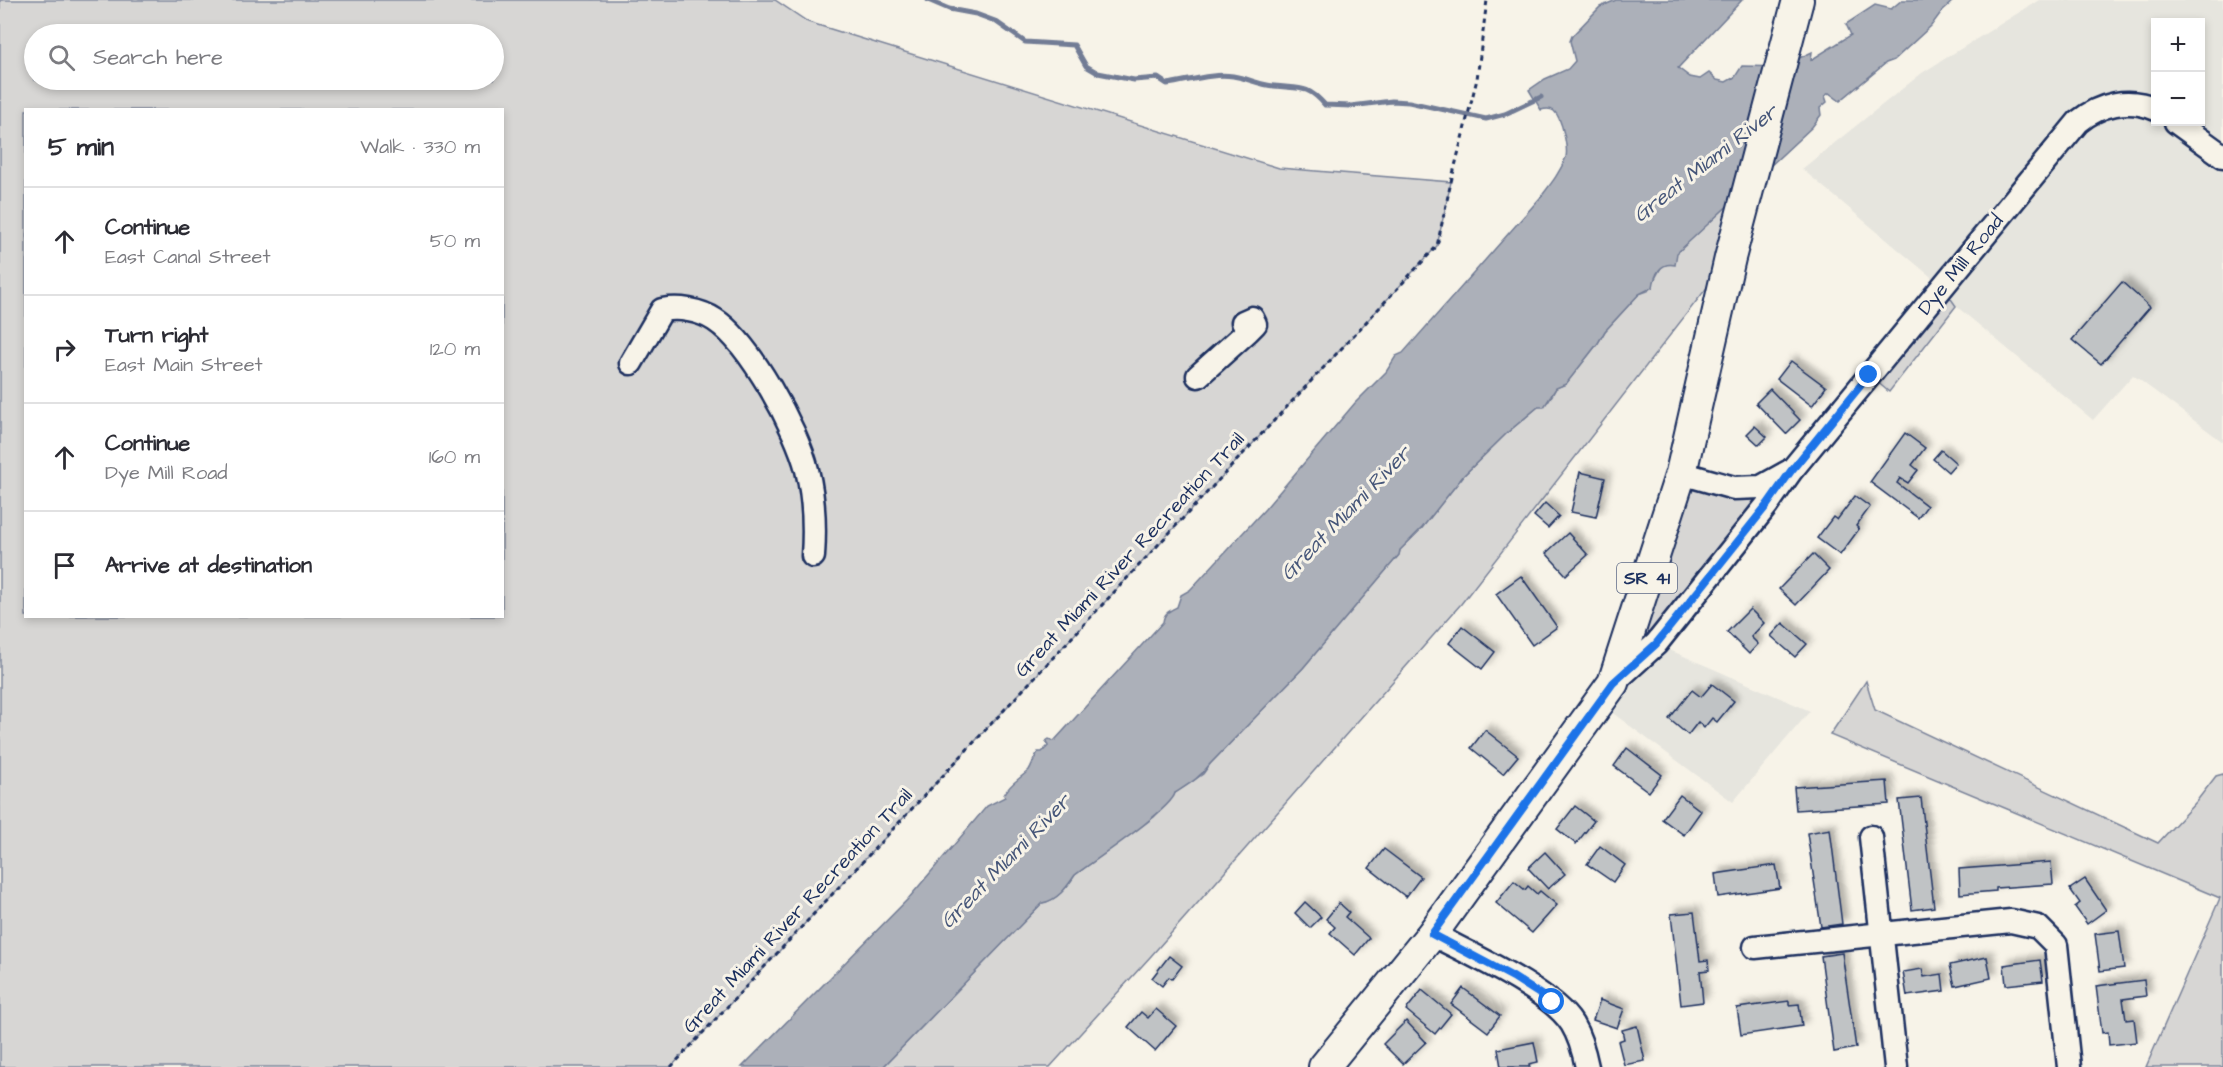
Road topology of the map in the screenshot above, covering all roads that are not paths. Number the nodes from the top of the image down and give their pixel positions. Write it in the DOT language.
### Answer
graph roads {
  1 [pos="1798,0"];
  2 [pos="2151,108"];
  3 [pos="2182,126"];
  4 [pos="2223,156"];
  5 [pos="1248,331"];
  6 [pos="631,363"];
  7 [pos="1198,376"];
  8 [pos="1791,471"];
  9 [pos="1681,473"];
  10 [pos="813,556"];
  11 [pos="1613,683"];
  12 [pos="1871,837"];
  13 [pos="1432,934"];
  14 [pos="1882,934"];
  15 [pos="1755,947"];
  16 [pos="1324,1067"];
  17 [pos="1587,1067"];
  18 [pos="1896,1067"];
  19 [pos="2069,1067"];
  1 -- 9 [label="main road, SR 41"];
  2 -- 8 [label="street, Dye Mill Road"];
  3 -- 4 [label="street"];
  5 -- 7 [label="street"];
  6 -- 10 [label="street"];
  8 -- 9 [label="street, Dye Mill Road"];
  8 -- 11 [label="street, Dye Mill Road"];
  9 -- 11 [label="main road, SR 41"];
  11 -- 13 [label="main road, SR 41"];
  12 -- 14 [label="street"];
  13 -- 16 [label="main road, SR 41"];
  13 -- 17 [label="street"];
  14 -- 15 [label="street"];
  14 -- 18 [label="street"];
  14 -- 19 [label="street"];
}
